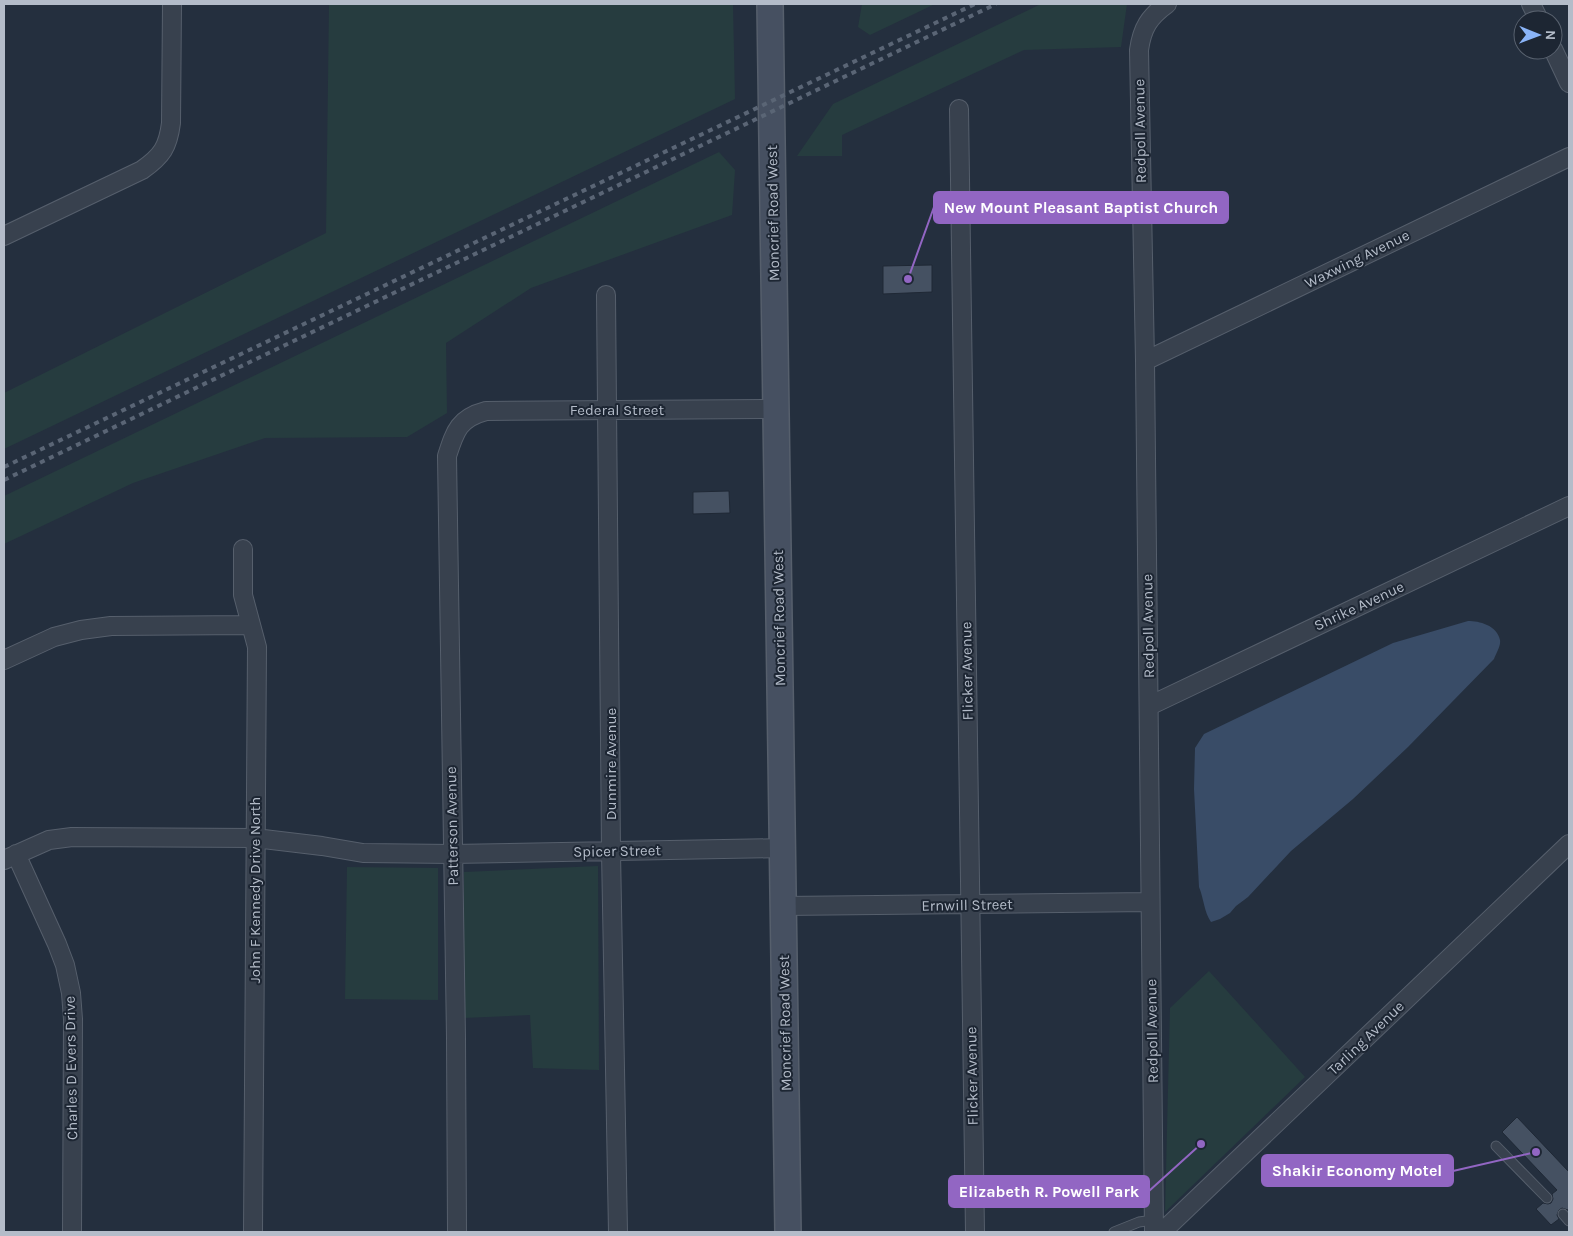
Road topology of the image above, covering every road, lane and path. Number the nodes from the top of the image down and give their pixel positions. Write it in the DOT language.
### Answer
graph roads {
  1 [pos="172,4"];
  2 [pos="770,4"];
  3 [pos="1168,4"];
  4 [pos="1558,60"];
  5 [pos="1569,83"];
  6 [pos="959,109"];
  7 [pos="1569,157"];
  8 [pos="4,236"];
  9 [pos="606,295"];
  10 [pos="1145,361"];
  11 [pos="608,410"];
  12 [pos="776,410"];
  13 [pos="461,424"];
  14 [pos="1569,506"];
  15 [pos="243,549"];
  16 [pos="251,625"];
  17 [pos="4,660"];
  18 [pos="1149,706"];
  19 [pos="256,838"];
  20 [pos="1569,844"];
  21 [pos="783,848"];
  22 [pos="611,852"];
  23 [pos="452,854"];
  24 [pos="10,857"];
  25 [pos="1150,902"];
  26 [pos="970,905"];
  27 [pos="784,906"];
  28 [pos="1496,1146"];
  29 [pos="1547,1198"];
  30 [pos="1157,1228"];
  31 [pos="72,1232"];
  32 [pos="253,1232"];
  33 [pos="457,1232"];
  34 [pos="618,1232"];
  35 [pos="788,1232"];
  36 [pos="974,1232"];
  37 [pos="1114,1232"];
  1 -- 8 [label="street"];
  2 -- 12 [label="street, Moncrief Road West"];
  3 -- 10 [label="street, Redpoll Avenue"];
  4 -- 5 [label="street"];
  6 -- 26 [label="street, Flicker Avenue"];
  7 -- 10 [label="street, Waxwing Avenue"];
  9 -- 11 [label="street, Dunmire Avenue"];
  10 -- 18 [label="street, Redpoll Avenue"];
  11 -- 12 [label="street, Federal Street"];
  11 -- 13 [label="street, Federal Street"];
  11 -- 22 [label="street, Dunmire Avenue"];
  12 -- 21 [label="street, Moncrief Road West"];
  13 -- 23 [label="street, Patterson Avenue"];
  14 -- 18 [label="street, Shrike Avenue"];
  15 -- 16 [label="street, John F Kennedy Drive North"];
  16 -- 17 [label="street"];
  16 -- 19 [label="street, John F Kennedy Drive North"];
  18 -- 25 [label="street, Redpoll Avenue"];
  19 -- 23 [label="street, Spicer Street"];
  19 -- 24 [label="street, Spicer Street"];
  19 -- 32 [label="street, John F Kennedy Drive North"];
  20 -- 30 [label="street, Tarling Avenue"];
  21 -- 22 [label="street, Spicer Street"];
  21 -- 27 [label="street, Moncrief Road West"];
  22 -- 23 [label="street, Spicer Street"];
  22 -- 34 [label="street, Dunmire Avenue"];
  23 -- 33 [label="street, Patterson Avenue"];
  24 -- 31 [label="street, Charles D Evers Drive"];
  25 -- 26 [label="street, Ernwill Street"];
  25 -- 30 [label="street, Redpoll Avenue"];
  26 -- 27 [label="street, Ernwill Street"];
  26 -- 36 [label="street, Flicker Avenue"];
  27 -- 35 [label="street, Moncrief Road West"];
  28 -- 29 [label="lane"];
  30 -- 37 [label="lane"];
}
